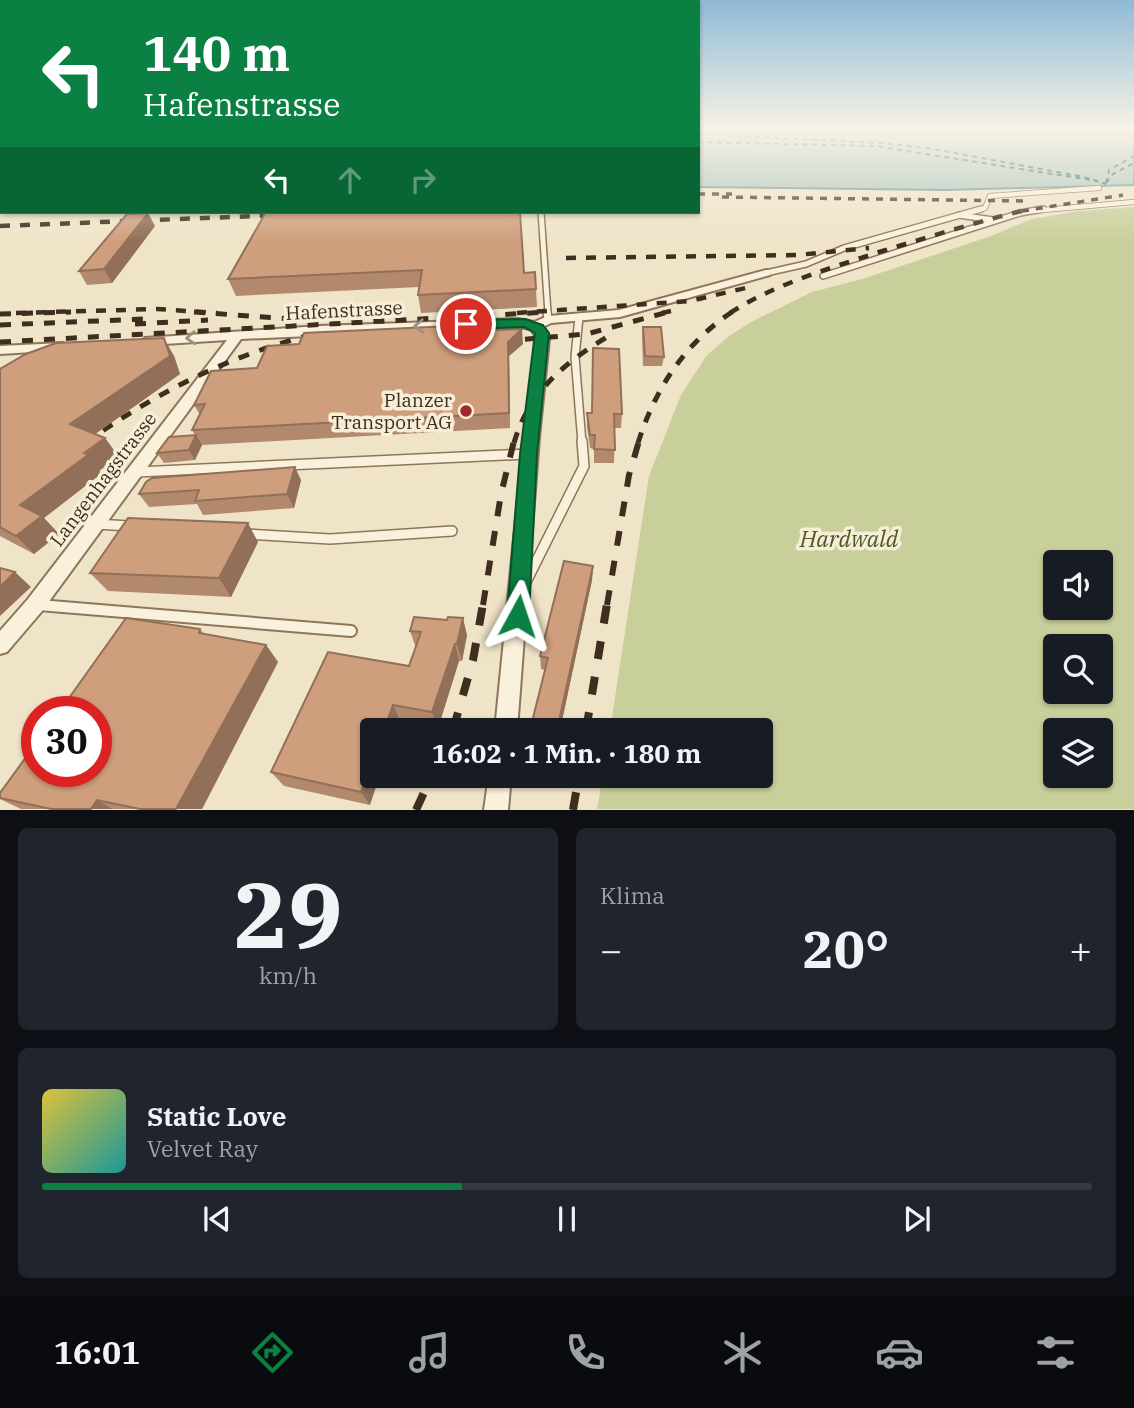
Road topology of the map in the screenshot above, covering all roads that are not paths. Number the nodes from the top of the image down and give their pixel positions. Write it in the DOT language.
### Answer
graph roads {
  1 [pos="1099,188"];
  2 [pos="1134,202"];
  3 [pos="541,214"];
  4 [pos="959,215"];
  5 [pos="998,220"];
  6 [pos="766,273"];
  7 [pos="823,276"];
  8 [pos="579,317"];
  9 [pos="541,323"];
  10 [pos="237,335"];
  11 [pos="131,342"];
  12 [pos="79,346"];
  13 [pos="52,348"];
  14 [pos="0,350"];
  15 [pos="31,361"];
  16 [pos="528,454"];
  17 [pos="134,472"];
  18 [pos="95,524"];
  19 [pos="137,527"];
  20 [pos="452,531"];
  21 [pos="233,533"];
  22 [pos="520,594"];
  23 [pos="35,605"];
  24 [pos="351,631"];
  25 [pos="0,645"];
  26 [pos="507,718"];
  27 [pos="499,788"];
  28 [pos="496,810"];
  1 -- 4 [label="lane"];
  2 -- 5 [label="lane"];
  3 -- 9 [label="lane"];
  4 -- 5 [label="lane"];
  4 -- 6 [label="lane"];
  5 -- 7 [label="lane"];
  6 -- 8 [label="street, Hafenstrasse"];
  8 -- 9 [label="street, Hafenstrasse"];
  8 -- 22 [label="lane"];
  9 -- 10 [label="street, Hafenstrasse, one-way"];
  9 -- 16 [label="street"];
  10 -- 11 [label="street, Hafenstrasse, one-way"];
  10 -- 17 [label="street, Langenhagstrasse"];
  12 -- 13 [label="street"];
  13 -- 14 [label="street"];
  13 -- 15 [label="street"];
  16 -- 17 [label="lane"];
  16 -- 22 [label="street"];
  17 -- 18 [label="street, Langenhagstrasse"];
  18 -- 19 [label="lane"];
  18 -- 23 [label="street, Langenhagstrasse"];
  20 -- 21 [label="lane"];
  22 -- 26 [label="street"];
  23 -- 24 [label="lane"];
  23 -- 25 [label="street, Langenhagstrasse"];
  27 -- 28 [label="street"];
}
